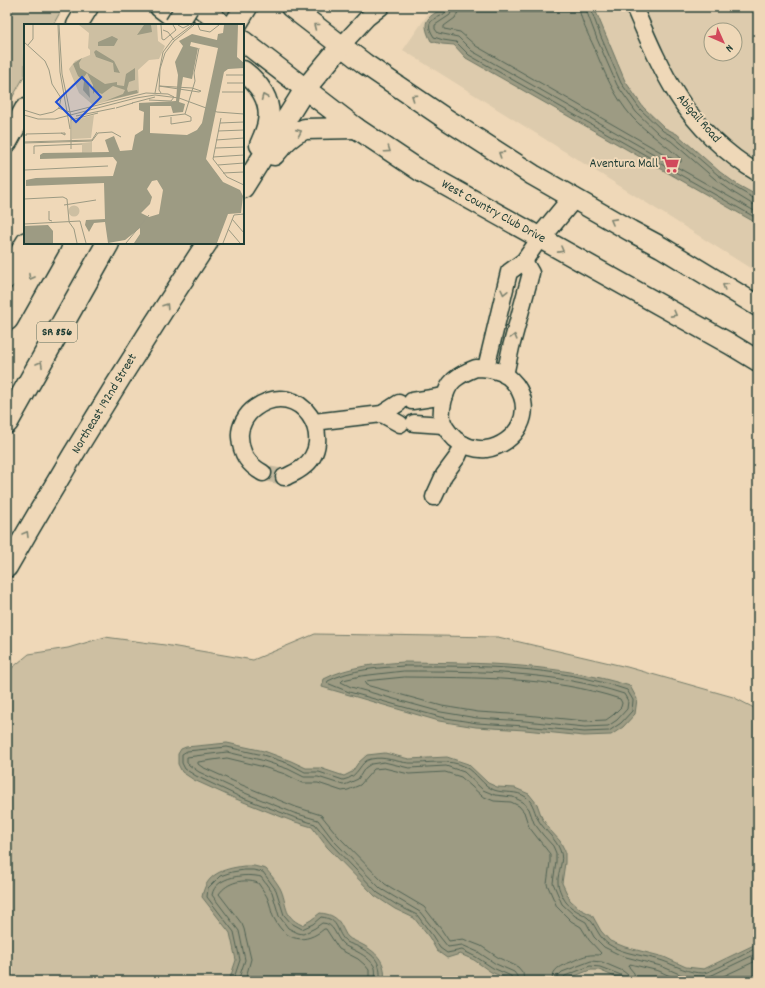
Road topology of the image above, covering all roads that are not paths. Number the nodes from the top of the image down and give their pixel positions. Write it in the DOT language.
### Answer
graph roads {
  1 [pos="76,7"];
  2 [pos="88,7"];
  3 [pos="160,7"];
  4 [pos="187,7"];
  5 [pos="200,7"];
  6 [pos="246,7"];
  7 [pos="290,7"];
  8 [pos="381,7"];
  9 [pos="634,7"];
  10 [pos="67,24"];
  11 [pos="78,24"];
  12 [pos="177,24"];
  13 [pos="183,24"];
  14 [pos="221,24"];
  15 [pos="236,24"];
  16 [pos="244,42"];
  17 [pos="341,46"];
  18 [pos="244,72"];
  19 [pos="305,88"];
  20 [pos="24,111"];
  21 [pos="356,128"];
  22 [pos="7,142"];
  23 [pos="758,173"];
  24 [pos="244,185"];
  25 [pos="244,186"];
  26 [pos="244,187"];
  27 [pos="573,198"];
  28 [pos="540,238"];
  29 [pos="25,244"];
  30 [pos="49,244"];
  31 [pos="107,244"];
  32 [pos="206,244"];
  33 [pos="524,261"];
  34 [pos="7,277"];
  35 [pos="758,306"];
  36 [pos="7,319"];
  37 [pos="758,362"];
  38 [pos="486,368"];
  39 [pos="505,375"];
  40 [pos="28,384"];
  41 [pos="445,396"];
  42 [pos="382,414"];
  43 [pos="7,422"];
  44 [pos="314,422"];
  45 [pos="443,425"];
  46 [pos="7,437"];
  47 [pos="463,444"];
  48 [pos="263,473"];
  49 [pos="284,477"];
  50 [pos="434,497"];
  51 [pos="7,567"];
  1 -- 10 [label="street"];
  2 -- 11 [label="street"];
  3 -- 13 [label="street"];
  4 -- 12 [label="highway, bridge"];
  5 -- 14 [label="street"];
  6 -- 15 [label="highway"];
  17 -- 7 [label="street, one-way"];
  8 -- 17 [label="street"];
  9 -- 23 [label="street, Abigail Road"];
  16 -- 19 [label="street, West Country Club Drive"];
  17 -- 19 [label="street"];
  27 -- 17 [label="street, one-way"];
  24 -- 18 [label="street, one-way"];
  19 -- 21 [label="street, West Country Club Drive"];
  19 -- 25 [label="street"];
  20 -- 22 [label="street"];
  26 -- 21 [label="street, one-way"];
  21 -- 28 [label="street, West Country Club Drive, one-way"];
  27 -- 28 [label="street"];
  35 -- 27 [label="street, one-way"];
  28 -- 33 [label="street"];
  28 -- 37 [label="street, West Country Club Drive, one-way"];
  29 -- 34 [label="highway"];
  30 -- 36 [label="highway, one-way"];
  40 -- 31 [label="highway, SR 856, one-way"];
  51 -- 32 [label="street, Northeast 192nd Street, one-way"];
  33 -- 38 [label="street, one-way"];
  39 -- 33 [label="street, one-way"];
  38 -- 39 [label="street"];
  38 -- 41 [label="street"];
  39 -- 47 [label="street"];
  40 -- 43 [label="highway, SR 856"];
  40 -- 46 [label="highway"];
  41 -- 42 [label="street"];
  41 -- 45 [label="street"];
  42 -- 44 [label="street"];
  42 -- 45 [label="street"];
  44 -- 48 [label="street"];
  44 -- 49 [label="street"];
  45 -- 47 [label="street"];
  47 -- 50 [label="street"];
}
